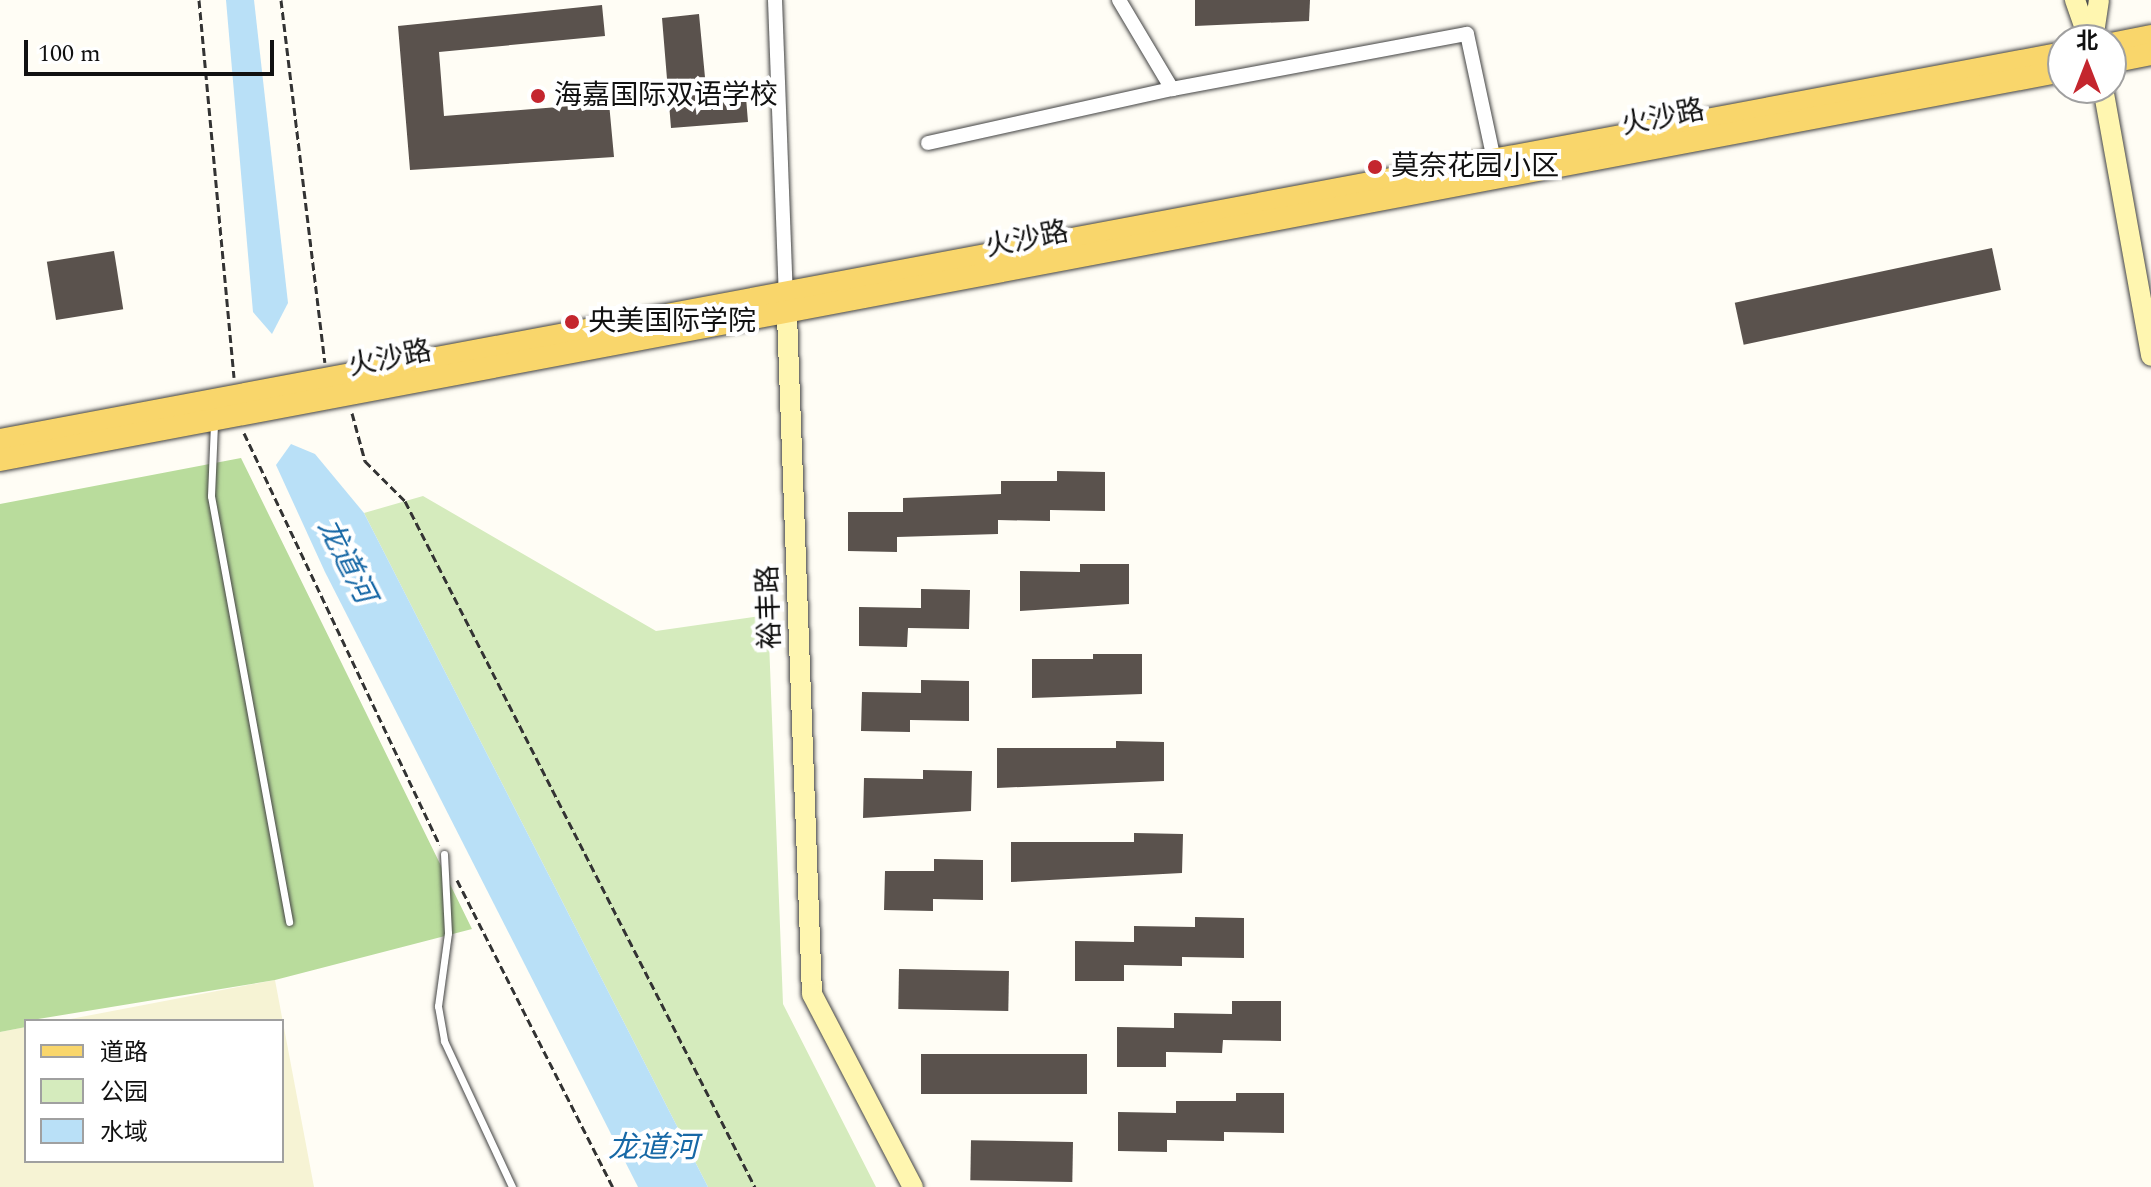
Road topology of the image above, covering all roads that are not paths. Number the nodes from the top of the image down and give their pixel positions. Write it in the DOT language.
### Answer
graph roads {
  1 [pos="775,0"];
  2 [pos="1119,0"];
  3 [pos="2075,0"];
  4 [pos="2099,0"];
  5 [pos="2085,24"];
  6 [pos="2094,24"];
  7 [pos="2151,36"];
  8 [pos="2127,41"];
  9 [pos="2151,54"];
  10 [pos="2047,56"];
  11 [pos="2127,59"];
  12 [pos="2047,74"];
  13 [pos="1172,89"];
  14 [pos="2106,104"];
  15 [pos="928,143"];
  16 [pos="1497,170"];
  17 [pos="786,306"];
  18 [pos="2151,356"];
  19 [pos="238,407"];
  20 [pos="214,422"];
  21 [pos="0,440"];
  22 [pos="0,460"];
  23 [pos="444,854"];
  24 [pos="289,922"];
  25 [pos="512,1187"];
  26 [pos="913,1187"];
  1 -- 17 [label="street, 裕丰路"];
  2 -- 13 [label="street"];
  3 -- 5 [label="street"];
  4 -- 6 [label="street"];
  7 -- 8 [label="main road"];
  9 -- 11 [label="main road"];
  10 -- 16 [label="main road, 火沙路"];
  12 -- 16 [label="main road, 火沙路"];
  13 -- 15 [label="street"];
  13 -- 16 [label="street"];
  14 -- 18 [label="street"];
  16 -- 17 [label="main road, 火沙路"];
  17 -- 19 [label="main road, 火沙路"];
  17 -- 19 [label="main road, 火沙路"];
  17 -- 26 [label="street, 裕丰路"];
  19 -- 20 [label="main road, 火沙路"];
  19 -- 21 [label="main road, 火沙路"];
  20 -- 22 [label="main road, 火沙路"];
  20 -- 24 [label="lane"];
  23 -- 25 [label="lane"];
}
